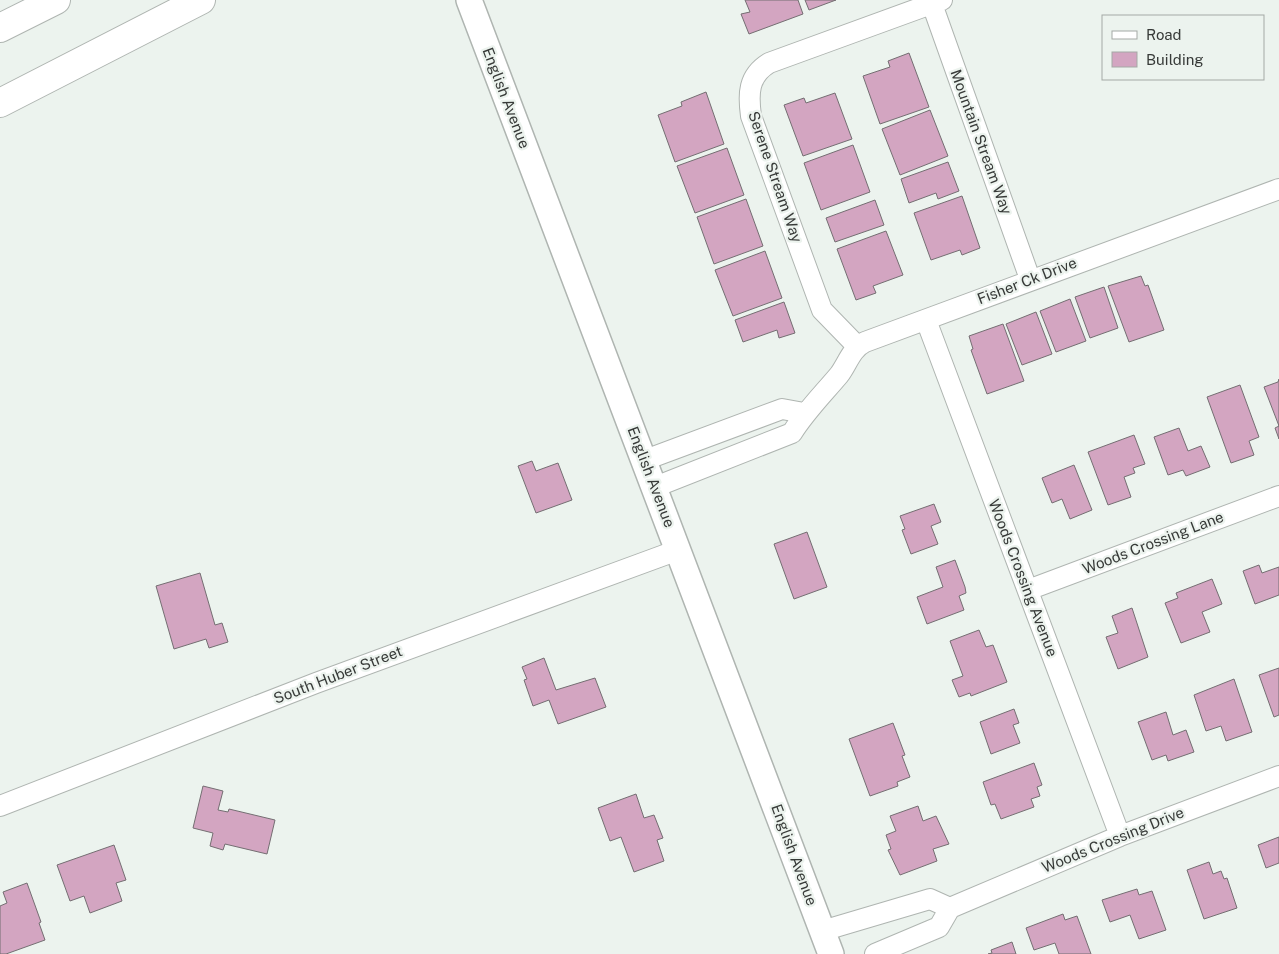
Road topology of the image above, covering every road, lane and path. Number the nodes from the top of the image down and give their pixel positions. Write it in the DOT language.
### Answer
graph roads {
  1 [pos="56,0"];
  2 [pos="201,0"];
  3 [pos="469,0"];
  4 [pos="937,2"];
  5 [pos="0,28"];
  6 [pos="0,103"];
  7 [pos="1279,189"];
  8 [pos="1030,279"];
  9 [pos="926,320"];
  10 [pos="857,346"];
  11 [pos="804,413"];
  12 [pos="645,460"];
  13 [pos="655,486"];
  14 [pos="1279,496"];
  15 [pos="678,550"];
  16 [pos="1028,590"];
  17 [pos="1279,776"];
  18 [pos="0,806"];
  19 [pos="1120,836"];
  20 [pos="950,908"];
  21 [pos="822,931"];
  22 [pos="831,954"];
  23 [pos="874,954"];
  1 -- 5 [label="highway"];
  2 -- 6 [label="highway"];
  3 -- 12 [label="street, English Avenue"];
  4 -- 8 [label="street, Mountain Stream Way"];
  4 -- 10 [label="street, Serene Stream Way"];
  7 -- 8 [label="street, Fisher Ck Drive"];
  8 -- 9 [label="street, Fisher Ck Drive"];
  9 -- 10 [label="street, Fisher Ck Drive"];
  9 -- 16 [label="street, Woods Crossing Avenue"];
  10 -- 11 [label="street"];
  11 -- 12 [label="street"];
  11 -- 13 [label="street"];
  12 -- 13 [label="street, English Avenue"];
  13 -- 15 [label="street, English Avenue"];
  14 -- 16 [label="street, Woods Crossing Lane"];
  15 -- 18 [label="street, South Huber Street"];
  15 -- 21 [label="street, English Avenue"];
  16 -- 19 [label="street, Woods Crossing Avenue"];
  17 -- 19 [label="street, Woods Crossing Drive"];
  19 -- 20 [label="street, Woods Crossing Drive"];
  20 -- 21 [label="street"];
  20 -- 23 [label="street"];
  21 -- 22 [label="street, English Avenue"];
}
